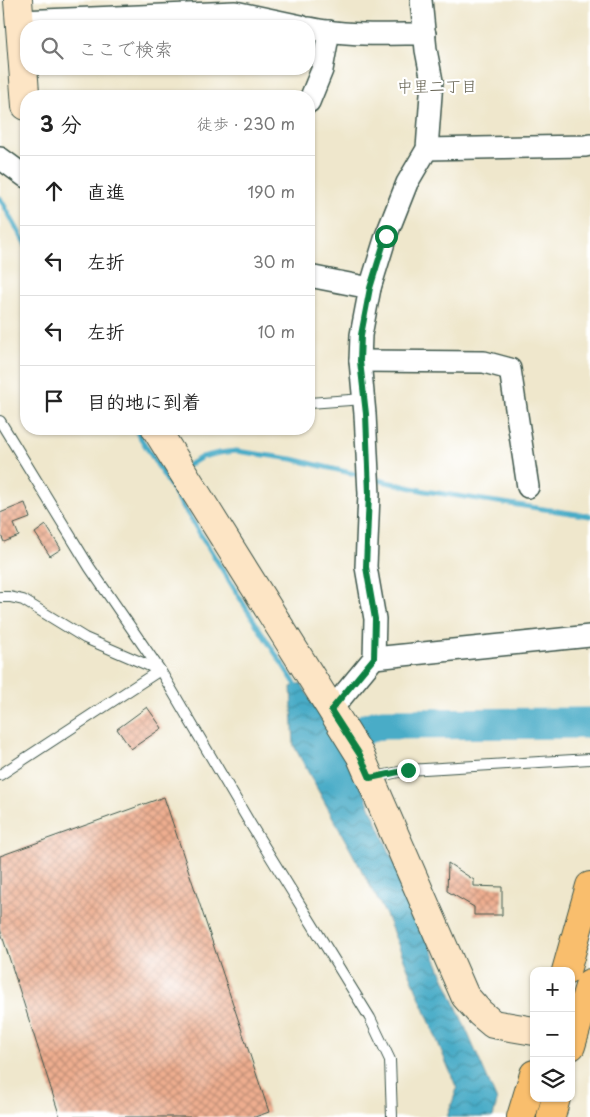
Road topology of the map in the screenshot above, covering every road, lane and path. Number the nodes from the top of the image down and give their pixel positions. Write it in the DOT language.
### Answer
graph roads {
  1 [pos="421,0"];
  2 [pos="19,10"];
  3 [pos="273,20"];
  4 [pos="20,24"];
  5 [pos="319,30"];
  6 [pos="425,34"];
  7 [pos="24,75"];
  8 [pos="25,90"];
  9 [pos="314,90"];
  10 [pos="590,145"];
  11 [pos="427,148"];
  12 [pos="0,158"];
  13 [pos="20,172"];
  14 [pos="315,277"];
  15 [pos="370,288"];
  16 [pos="360,361"];
  17 [pos="364,399"];
  18 [pos="315,403"];
  19 [pos="0,421"];
  20 [pos="160,435"];
  21 [pos="528,487"];
  22 [pos="0,597"];
  23 [pos="590,636"];
  24 [pos="374,658"];
  25 [pos="160,670"];
  26 [pos="336,718"];
  27 [pos="590,759"];
  28 [pos="365,767"];
  29 [pos="0,774"];
  30 [pos="590,886"];
  31 [pos="567,967"];
  32 [pos="590,983"];
  33 [pos="530,1030"];
  34 [pos="577,1035"];
  35 [pos="530,1087"];
  36 [pos="555,1102"];
  37 [pos="392,1117"];
  38 [pos="521,1117"];
  39 [pos="551,1117"];
  1 -- 6 [label="street"];
  2 -- 3 [label="street"];
  2 -- 4 [label="street"];
  5 -- 6 [label="street"];
  5 -- 9 [label="street"];
  6 -- 11 [label="street"];
  7 -- 8 [label="street"];
  10 -- 11 [label="street"];
  11 -- 15 [label="street"];
  12 -- 13 [label="street"];
  14 -- 15 [label="street"];
  15 -- 16 [label="street"];
  16 -- 17 [label="street"];
  16 -- 21 [label="street"];
  17 -- 18 [label="lane"];
  17 -- 24 [label="street"];
  19 -- 25 [label="lane"];
  20 -- 26 [label="street"];
  22 -- 25 [label="lane"];
  23 -- 24 [label="street"];
  24 -- 26 [label="street"];
  25 -- 29 [label="lane"];
  25 -- 37 [label="lane"];
  26 -- 28 [label="street"];
  27 -- 28 [label="lane"];
  28 -- 33 [label="street"];
  30 -- 31 [label="main road"];
  32 -- 34 [label="main road"];
  35 -- 38 [label="main road"];
  36 -- 39 [label="main road"];
}
